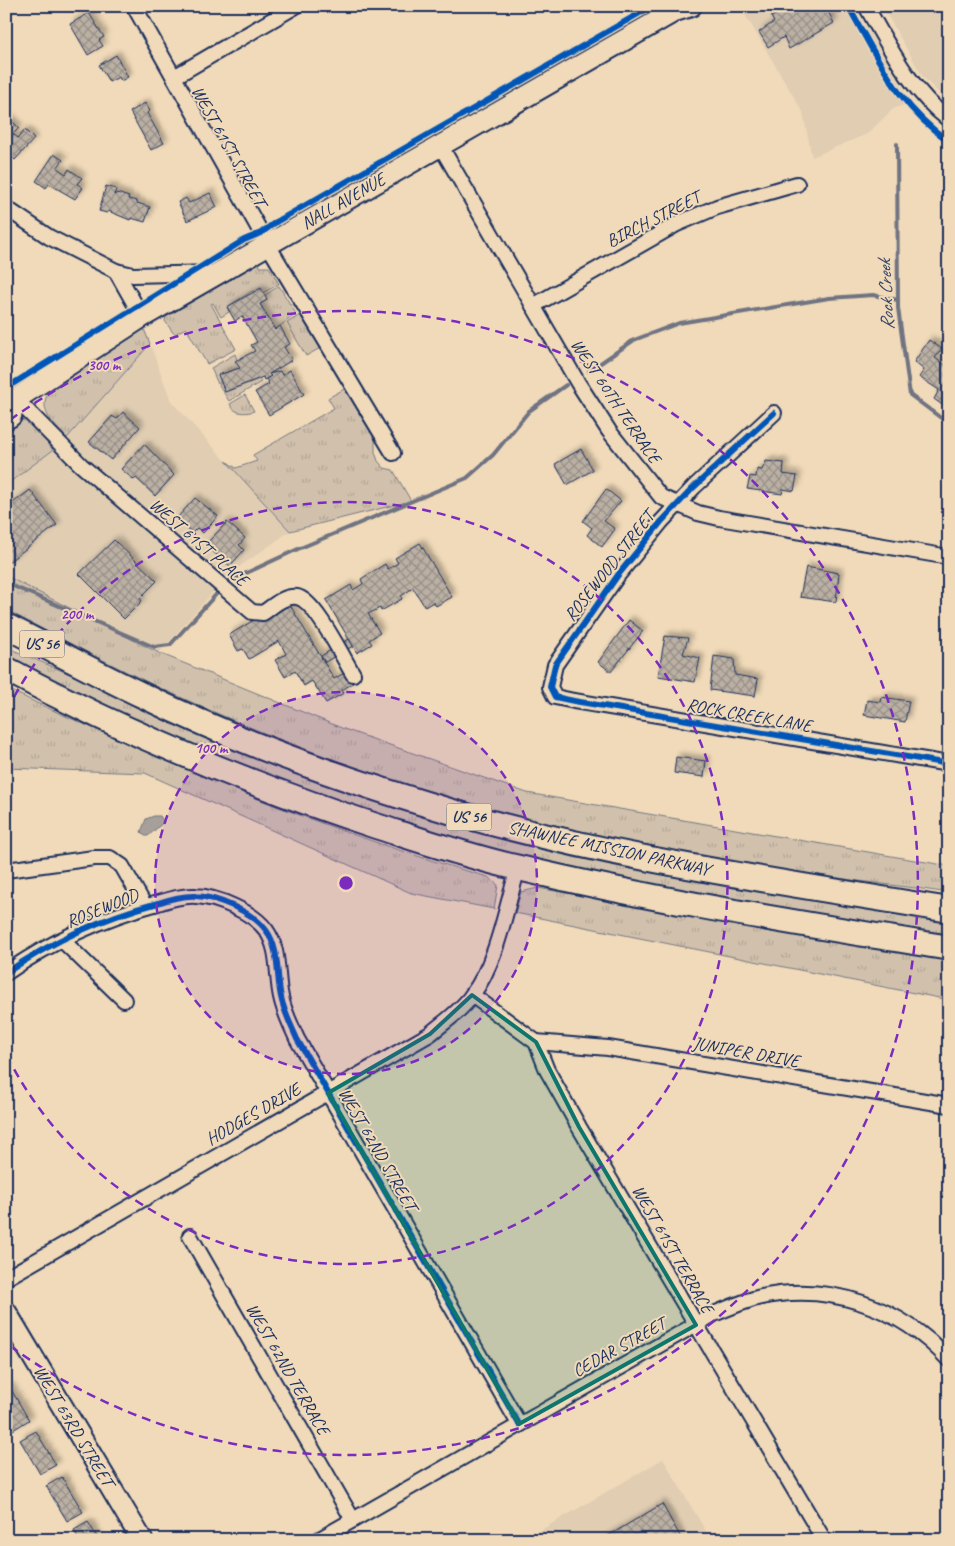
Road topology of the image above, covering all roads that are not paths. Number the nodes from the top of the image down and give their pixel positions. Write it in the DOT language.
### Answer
graph roads {
  1 [pos="134,6"];
  2 [pos="296,6"];
  3 [pos="866,6"];
  4 [pos="682,8"];
  5 [pos="174,77"];
  6 [pos="949,120"];
  7 [pos="440,145"];
  8 [pos="797,184"];
  9 [pos="6,208"];
  10 [pos="268,244"];
  11 [pos="223,270"];
  12 [pos="116,271"];
  13 [pos="533,306"];
  14 [pos="142,317"];
  15 [pos="11,400"];
  16 [pos="774,412"];
  17 [pos="6,419"];
  18 [pos="393,453"];
  19 [pos="677,505"];
  20 [pos="949,556"];
  21 [pos="6,626"];
  22 [pos="6,669"];
  23 [pos="353,674"];
  24 [pos="550,686"];
  25 [pos="949,764"];
  26 [pos="518,868"];
  27 [pos="6,870"];
  28 [pos="217,900"];
  29 [pos="145,906"];
  30 [pos="949,910"];
  31 [pos="62,940"];
  32 [pos="949,948"];
  33 [pos="6,972"];
  34 [pos="472,995"];
  35 [pos="124,1000"];
  36 [pos="536,1042"];
  37 [pos="328,1093"];
  38 [pos="949,1105"];
  39 [pos="190,1236"];
  40 [pos="6,1278"];
  41 [pos="6,1312"];
  42 [pos="696,1325"];
  43 [pos="949,1360"];
  44 [pos="519,1424"];
  45 [pos="353,1520"];
  46 [pos="142,1540"];
  47 [pos="318,1540"];
  48 [pos="824,1540"];
  1 -- 5 [label="street, WEST 61ST STREET"];
  2 -- 5 [label="street"];
  3 -- 6 [label="street"];
  4 -- 7 [label="main road, NALL AVENUE"];
  5 -- 10 [label="street, WEST 61ST STREET"];
  7 -- 10 [label="main road, NALL AVENUE"];
  7 -- 13 [label="street, WEST 60TH TERRACE"];
  8 -- 13 [label="street, BIRCH STREET"];
  9 -- 12 [label="street"];
  10 -- 11 [label="main road, NALL AVENUE"];
  10 -- 18 [label="street, WEST 61ST STREET"];
  11 -- 12 [label="street"];
  11 -- 14 [label="main road, NALL AVENUE"];
  12 -- 14 [label="street"];
  13 -- 19 [label="street, WEST 60TH TERRACE"];
  14 -- 15 [label="main road, NALL AVENUE"];
  15 -- 17 [label="main road"];
  15 -- 23 [label="street, WEST 61ST PLACE"];
  16 -- 19 [label="street, ROSEWOOD STREET"];
  19 -- 20 [label="street, WEST 60TH TERRACE"];
  19 -- 24 [label="street, ROSEWOOD STREET"];
  21 -- 30 [label="highway, SHAWNEE MISSION PARKWAY / US 56"];
  22 -- 26 [label="highway, US 56"];
  24 -- 25 [label="street, ROCK CREEK LANE"];
  26 -- 32 [label="highway, US 56"];
  26 -- 34 [label="street, HODGES DRIVE"];
  27 -- 29 [label="street"];
  28 -- 29 [label="street, ROSEWOOD"];
  28 -- 37 [label="street, WEST 62ND STREET"];
  29 -- 31 [label="street, ROSEWOOD"];
  31 -- 33 [label="street, ROSEWOOD"];
  31 -- 35 [label="street"];
  34 -- 36 [label="street"];
  34 -- 37 [label="street, HODGES DRIVE"];
  36 -- 38 [label="street, JUNIPER DRIVE"];
  36 -- 42 [label="street, WEST 61ST TERRACE"];
  37 -- 40 [label="street, HODGES DRIVE"];
  37 -- 44 [label="street, WEST 62ND STREET"];
  39 -- 45 [label="street, WEST 62ND TERRACE"];
  41 -- 46 [label="main road, WEST 63RD STREET"];
  42 -- 43 [label="street, CEDAR STREET"];
  42 -- 44 [label="street, CEDAR STREET"];
  42 -- 48 [label="street, WEST 61ST TERRACE"];
  44 -- 45 [label="street, CEDAR STREET"];
  45 -- 47 [label="street, CEDAR STREET"];
}
